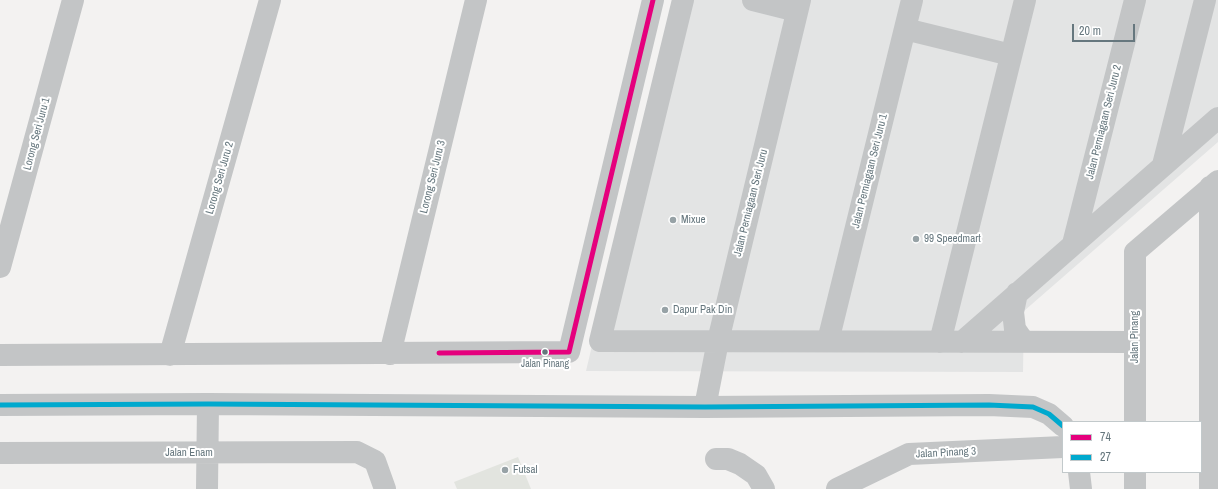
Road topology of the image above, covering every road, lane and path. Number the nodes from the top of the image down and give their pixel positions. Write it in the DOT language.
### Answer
graph roads {
  1 [pos="73,0"];
  2 [pos="270,0"];
  3 [pos="476,0"];
  4 [pos="653,0"];
  5 [pos="683,0"];
  6 [pos="753,0"];
  7 [pos="912,0"];
  8 [pos="1025,0"];
  9 [pos="1135,0"];
  10 [pos="1205,0"];
  11 [pos="798,5"];
  12 [pos="905,29"];
  13 [pos="1011,55"];
  14 [pos="1218,118"];
  15 [pos="1163,165"];
  16 [pos="1214,184"];
  17 [pos="1073,244"];
  18 [pos="0,267"];
  19 [pos="1017,293"];
  20 [pos="718,341"];
  21 [pos="828,341"];
  22 [pos="940,342"];
  23 [pos="962,342"];
  24 [pos="1024,342"];
  25 [pos="1135,342"];
  26 [pos="390,354"];
  27 [pos="0,355"];
  28 [pos="170,355"];
  29 [pos="208,404"];
  30 [pos="0,405"];
  31 [pos="705,407"];
  32 [pos="1135,421"];
  33 [pos="1062,425"];
  34 [pos="1062,447"];
  35 [pos="0,453"];
  36 [pos="207,453"];
  37 [pos="716,459"];
  38 [pos="1079,473"];
  39 [pos="1135,473"];
  40 [pos="207,489"];
  41 [pos="385,489"];
  42 [pos="764,489"];
  43 [pos="837,489"];
  44 [pos="1082,489"];
  45 [pos="1135,489"];
  46 [pos="1210,489"];
  1 -- 18 [label="street, Lorong Seri Juru 1"];
  2 -- 28 [label="street, Lorong Seri Juru 2"];
  3 -- 26 [label="street, Lorong Seri Juru 3"];
  4 -- 26 [label="street"];
  5 -- 20 [label="street"];
  6 -- 11 [label="street"];
  7 -- 12 [label="street, Jalan Perniagaan Seri Juru 1"];
  8 -- 13 [label="street"];
  9 -- 17 [label="street, Jalan Perniagaan Seri Juru 2"];
  10 -- 15 [label="street"];
  11 -- 20 [label="street, Jalan Perniagaan Seri Juru"];
  12 -- 13 [label="street"];
  12 -- 21 [label="street, Jalan Perniagaan Seri Juru 1"];
  13 -- 22 [label="street"];
  14 -- 15 [label="street"];
  15 -- 17 [label="street"];
  16 -- 25 [label="street, Jalan Pinang"];
  16 -- 46 [label="street"];
  17 -- 19 [label="street"];
  19 -- 23 [label="street"];
  19 -- 24 [label="street"];
  20 -- 21 [label="street"];
  20 -- 31 [label="street, Jalan Perniagaan Seri Juru"];
  21 -- 22 [label="street"];
  22 -- 23 [label="street"];
  23 -- 24 [label="street"];
  24 -- 25 [label="street"];
  25 -- 32 [label="street, Jalan Pinang"];
  26 -- 28 [label="street"];
  27 -- 28 [label="street"];
  29 -- 30 [label="street"];
  29 -- 31 [label="street"];
  29 -- 36 [label="street"];
  31 -- 33 [label="street"];
  34 -- 43 [label="street, Jalan Pinang 3"];
  35 -- 36 [label="street, Jalan Enam"];
  36 -- 40 [label="street"];
  36 -- 41 [label="street, Jalan Enam"];
  37 -- 42 [label="street"];
  38 -- 44 [label="street"];
  39 -- 45 [label="street"];
}
